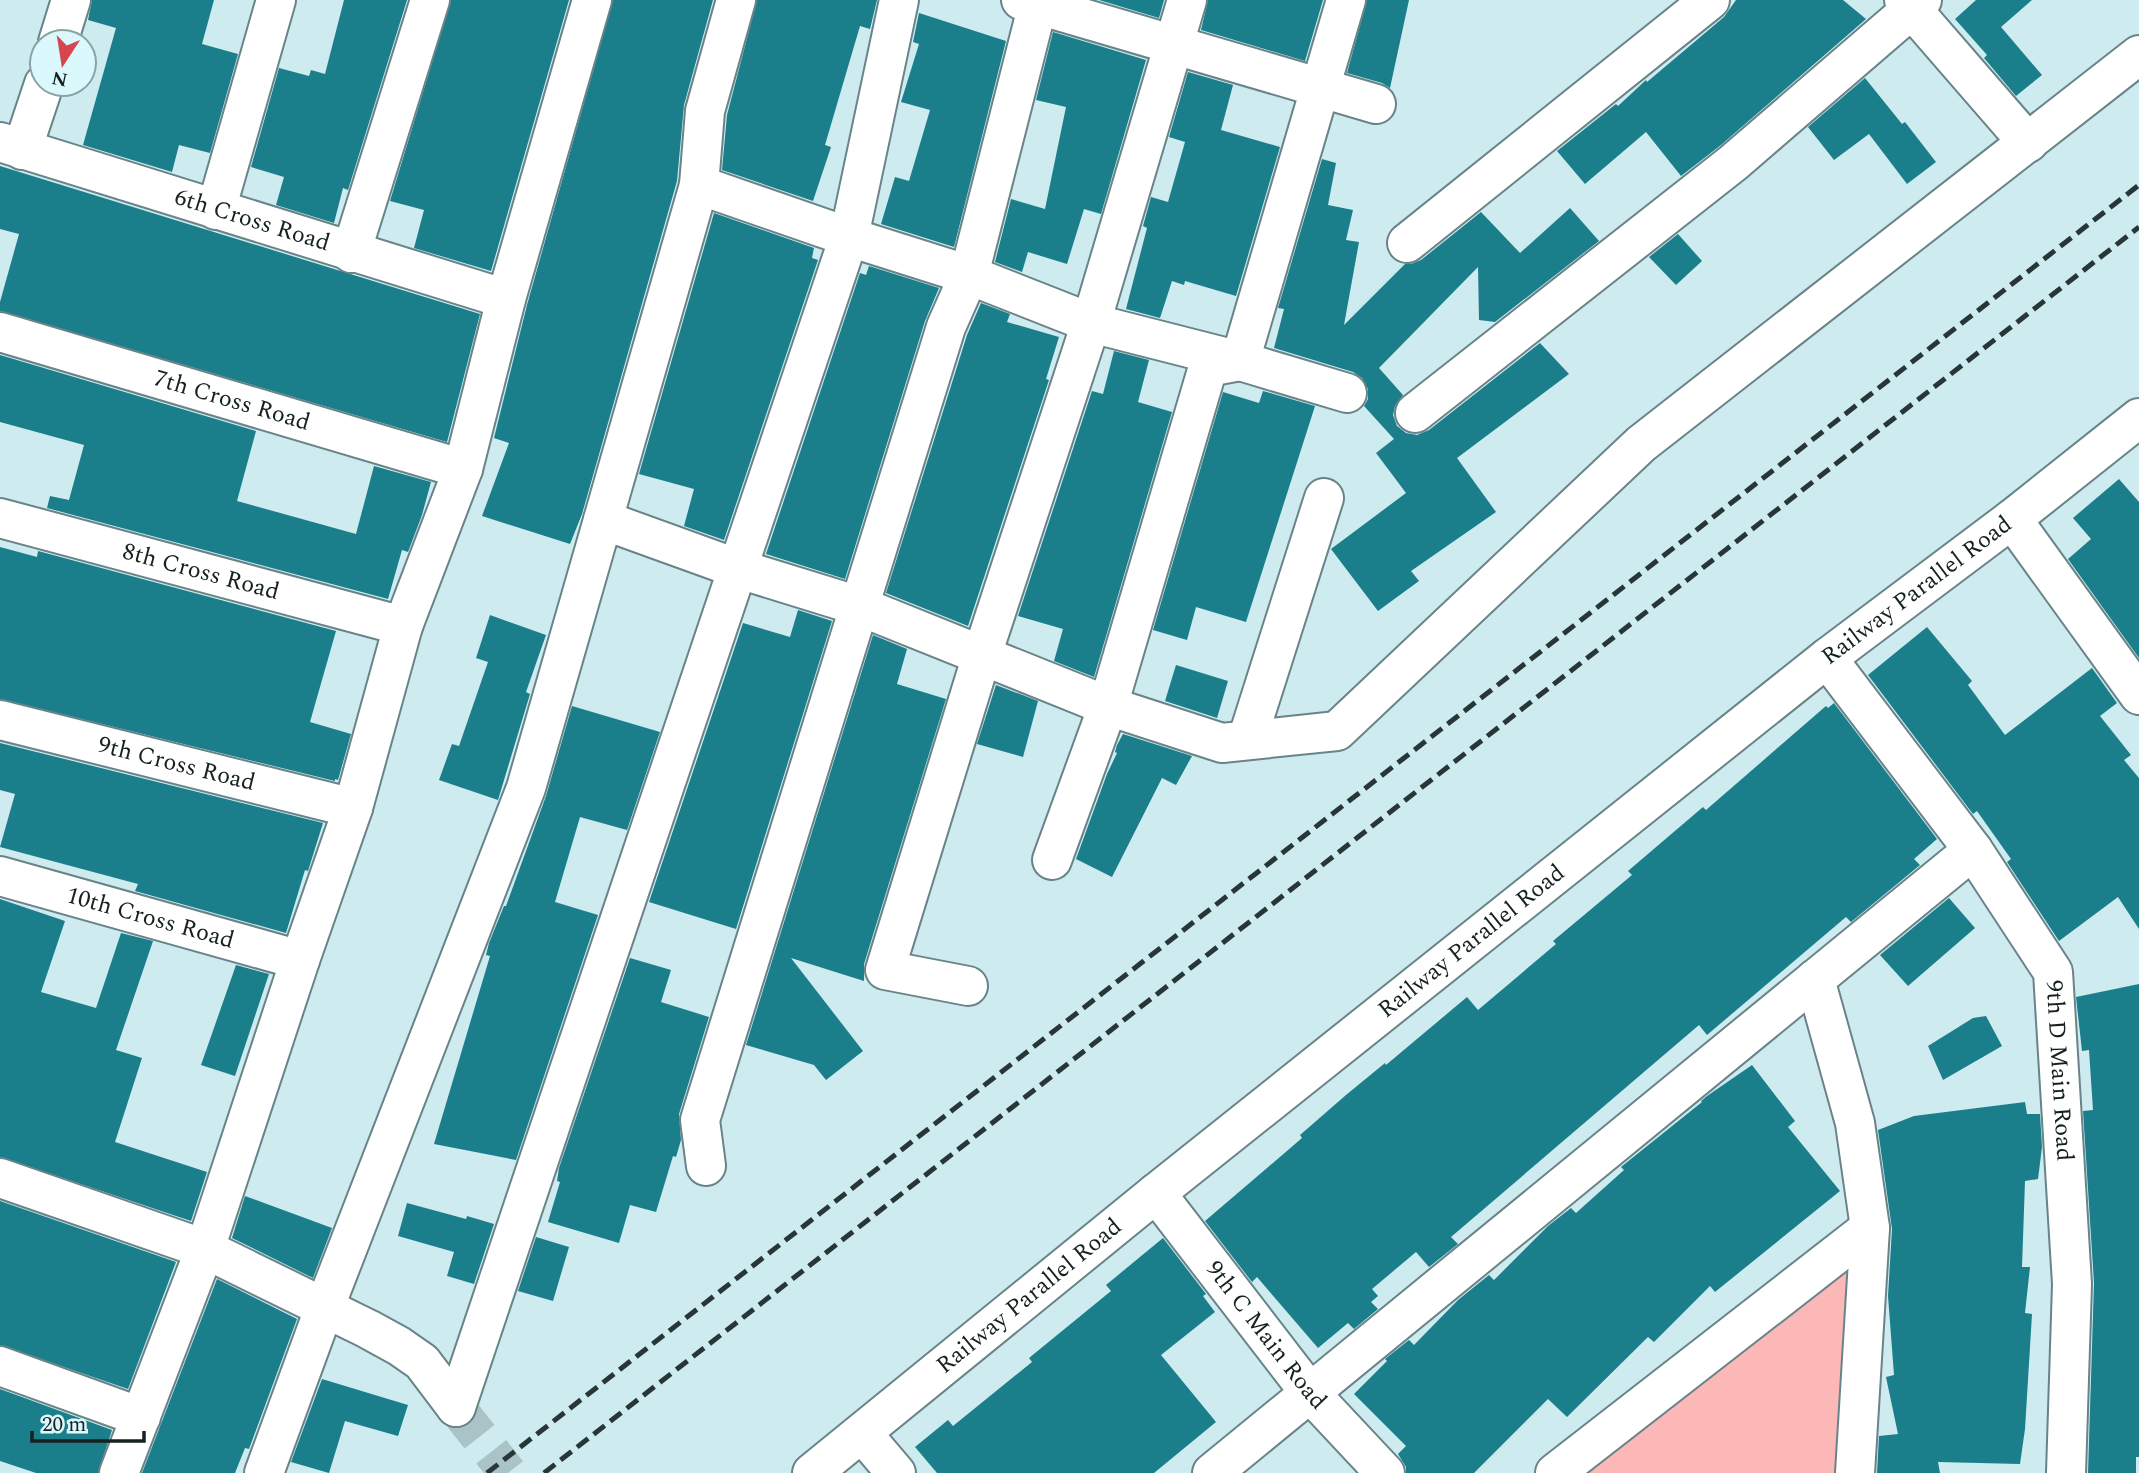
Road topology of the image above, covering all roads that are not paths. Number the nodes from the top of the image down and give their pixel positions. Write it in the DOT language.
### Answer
graph roads {
  1 [pos="71,0"];
  2 [pos="276,0"];
  3 [pos="430,0"];
  4 [pos="592,0"];
  5 [pos="736,0"];
  6 [pos="899,0"];
  7 [pos="1187,0"];
  8 [pos="1346,0"];
  9 [pos="1710,0"];
  10 [pos="1032,2"];
  11 [pos="1913,3"];
  12 [pos="62,28"];
  13 [pos="1174,45"];
  14 [pos="2139,55"];
  15 [pos="1320,88"];
  16 [pos="37,98"];
  17 [pos="1376,104"];
  18 [pos="2028,143"];
  19 [pos="11,146"];
  20 [pos="699,185"];
  21 [pos="216,210"];
  22 [pos="849,237"];
  23 [pos="1407,243"];
  24 [pos="351,253"];
  25 [pos="969,275"];
  26 [pos="506,299"];
  27 [pos="1091,323"];
  28 [pos="0,332"];
  29 [pos="1240,361"];
  30 [pos="1347,393"];
  31 [pos="1415,413"];
  32 [pos="2139,418"];
  33 [pos="463,469"];
  34 [pos="1324,498"];
  35 [pos="0,518"];
  36 [pos="2012,519"];
  37 [pos="603,520"];
  38 [pos="736,568"];
  39 [pos="859,606"];
  40 [pos="403,626"];
  41 [pos="982,656"];
  42 [pos="1827,658"];
  43 [pos="2139,695"];
  44 [pos="1108,706"];
  45 [pos="0,720"];
  46 [pos="1247,740"];
  47 [pos="353,808"];
  48 [pos="1973,850"];
  49 [pos="1052,860"];
  50 [pos="0,876"];
  51 [pos="300,960"];
  52 [pos="1815,979"];
  53 [pos="968,986"];
  54 [pos="706,1166"];
  55 [pos="0,1178"];
  56 [pos="1156,1192"];
  57 [pos="1870,1228"];
  58 [pos="205,1250"];
  59 [pos="324,1309"];
  60 [pos="0,1366"];
  61 [pos="1310,1393"];
  62 [pos="141,1417"];
  63 [pos="862,1433"];
  64 [pos="119,1473"];
  65 [pos="264,1473"];
  66 [pos="812,1473"];
  67 [pos="896,1473"];
  68 [pos="1212,1473"];
  69 [pos="1385,1473"];
  70 [pos="1555,1473"];
  71 [pos="1855,1473"];
  72 [pos="2066,1473"];
  1 -- 12 [label="street"];
  2 -- 21 [label="street"];
  3 -- 24 [label="street"];
  4 -- 26 [label="street"];
  5 -- 20 [label="street"];
  6 -- 22 [label="street"];
  7 -- 13 [label="street"];
  8 -- 15 [label="street"];
  9 -- 23 [label="street"];
  10 -- 13 [label="street"];
  10 -- 25 [label="street"];
  11 -- 18 [label="street"];
  11 -- 31 [label="street"];
  13 -- 15 [label="street"];
  13 -- 27 [label="street"];
  14 -- 18 [label="street"];
  15 -- 17 [label="street"];
  15 -- 29 [label="street"];
  16 -- 19 [label="street"];
  18 -- 46 [label="street"];
  19 -- 21 [label="street, 6th Cross Road"];
  20 -- 22 [label="street"];
  20 -- 37 [label="street"];
  21 -- 24 [label="street, 6th Cross Road"];
  22 -- 25 [label="street"];
  22 -- 38 [label="street"];
  24 -- 26 [label="street, 6th Cross Road"];
  25 -- 27 [label="street"];
  25 -- 39 [label="street"];
  26 -- 33 [label="street"];
  27 -- 29 [label="street"];
  27 -- 41 [label="street"];
  28 -- 33 [label="street, 7th Cross Road"];
  29 -- 30 [label="street"];
  29 -- 44 [label="street"];
  32 -- 36 [label="street, Railway Parallel Road"];
  33 -- 40 [label="street"];
  34 -- 46 [label="street"];
  35 -- 40 [label="street, 8th Cross Road"];
  36 -- 42 [label="street, Railway Parallel Road"];
  36 -- 43 [label="street"];
  37 -- 38 [label="street"];
  37 -- 59 [label="street"];
  38 -- 39 [label="street"];
  38 -- 59 [label="street"];
  39 -- 41 [label="street"];
  39 -- 54 [label="street"];
  40 -- 47 [label="street"];
  41 -- 44 [label="street"];
  41 -- 53 [label="street"];
  42 -- 48 [label="street, 9th D Main Road"];
  42 -- 56 [label="street, Railway Parallel Road"];
  44 -- 46 [label="street"];
  44 -- 49 [label="street"];
  45 -- 47 [label="street, 9th Cross Road"];
  47 -- 51 [label="street"];
  48 -- 52 [label="street"];
  48 -- 72 [label="street, 9th D Main Road"];
  50 -- 51 [label="street, 10th Cross Road"];
  51 -- 58 [label="street"];
  52 -- 57 [label="street"];
  52 -- 61 [label="street"];
  55 -- 58 [label="street"];
  56 -- 61 [label="street, 9th C Main Road"];
  56 -- 63 [label="street, Railway Parallel Road"];
  57 -- 70 [label="street"];
  57 -- 71 [label="street"];
  58 -- 59 [label="street"];
  58 -- 62 [label="street"];
  59 -- 65 [label="street"];
  60 -- 62 [label="street"];
  61 -- 68 [label="street"];
  61 -- 69 [label="street, 9th C Main Road"];
  62 -- 64 [label="street"];
  63 -- 66 [label="street, Railway Parallel Road"];
  63 -- 67 [label="street"];
}
